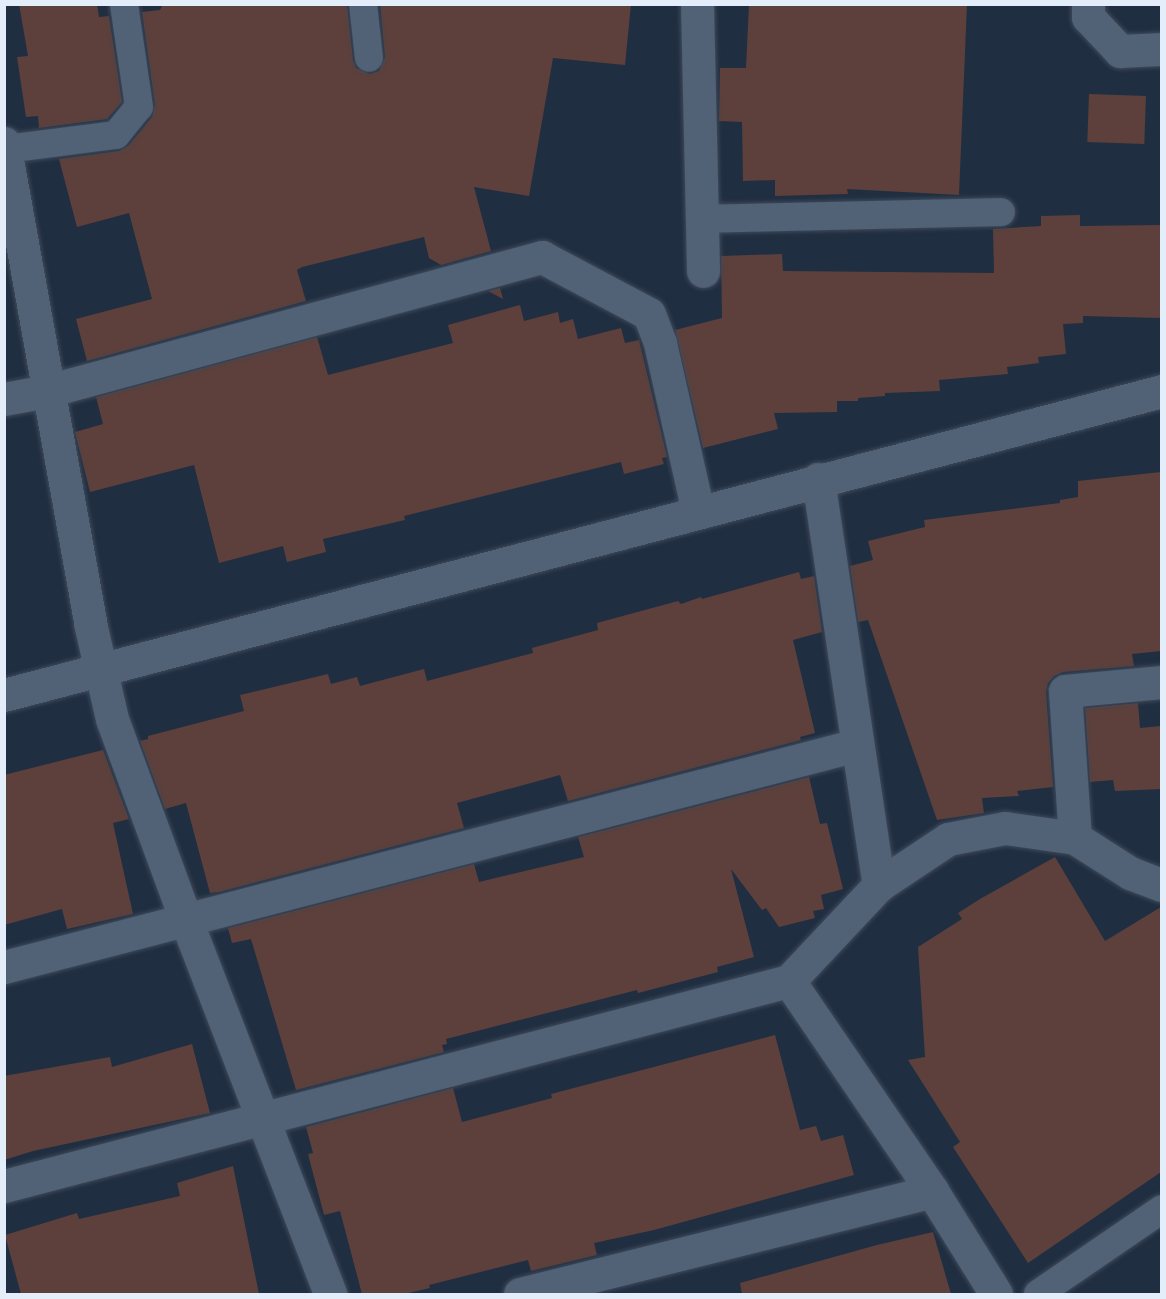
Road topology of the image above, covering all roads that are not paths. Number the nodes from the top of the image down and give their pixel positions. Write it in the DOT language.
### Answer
graph roads {
  1 [pos="124,4"];
  2 [pos="363,4"];
  3 [pos="697,4"];
  4 [pos="1088,4"];
  5 [pos="1161,49"];
  6 [pos="369,57"];
  7 [pos="6,156"];
  8 [pos="1001,212"];
  9 [pos="700,219"];
  10 [pos="703,271"];
  11 [pos="47,391"];
  12 [pos="1161,391"];
  13 [pos="4,399"];
  14 [pos="818,479"];
  15 [pos="698,511"];
  16 [pos="99,669"];
  17 [pos="1161,682"];
  18 [pos="4,695"];
  19 [pos="857,745"];
  20 [pos="1075,837"];
  21 [pos="879,885"];
  22 [pos="1161,885"];
  23 [pos="186,920"];
  24 [pos="4,967"];
  25 [pos="789,981"];
  26 [pos="261,1118"];
  27 [pos="4,1186"];
  28 [pos="932,1191"];
  29 [pos="1161,1209"];
  30 [pos="330,1294"];
  31 [pos="520,1294"];
  32 [pos="996,1294"];
  33 [pos="1038,1294"];
  1 -- 7 [label="lane"];
  2 -- 6 [label="lane"];
  3 -- 9 [label="street"];
  4 -- 5 [label="street"];
  7 -- 11 [label="street"];
  8 -- 9 [label="lane"];
  9 -- 10 [label="street"];
  11 -- 13 [label="street"];
  11 -- 15 [label="street"];
  11 -- 16 [label="street"];
  12 -- 14 [label="street"];
  14 -- 15 [label="street"];
  14 -- 19 [label="street"];
  15 -- 16 [label="street"];
  16 -- 18 [label="street"];
  16 -- 23 [label="street"];
  17 -- 20 [label="street"];
  19 -- 21 [label="street"];
  19 -- 23 [label="street"];
  20 -- 21 [label="street"];
  20 -- 22 [label="street"];
  21 -- 25 [label="street"];
  23 -- 24 [label="street"];
  23 -- 26 [label="street"];
  25 -- 26 [label="street"];
  25 -- 28 [label="street"];
  26 -- 27 [label="street"];
  26 -- 30 [label="street"];
  28 -- 31 [label="street"];
  28 -- 32 [label="street"];
  29 -- 33 [label="lane"];
}
